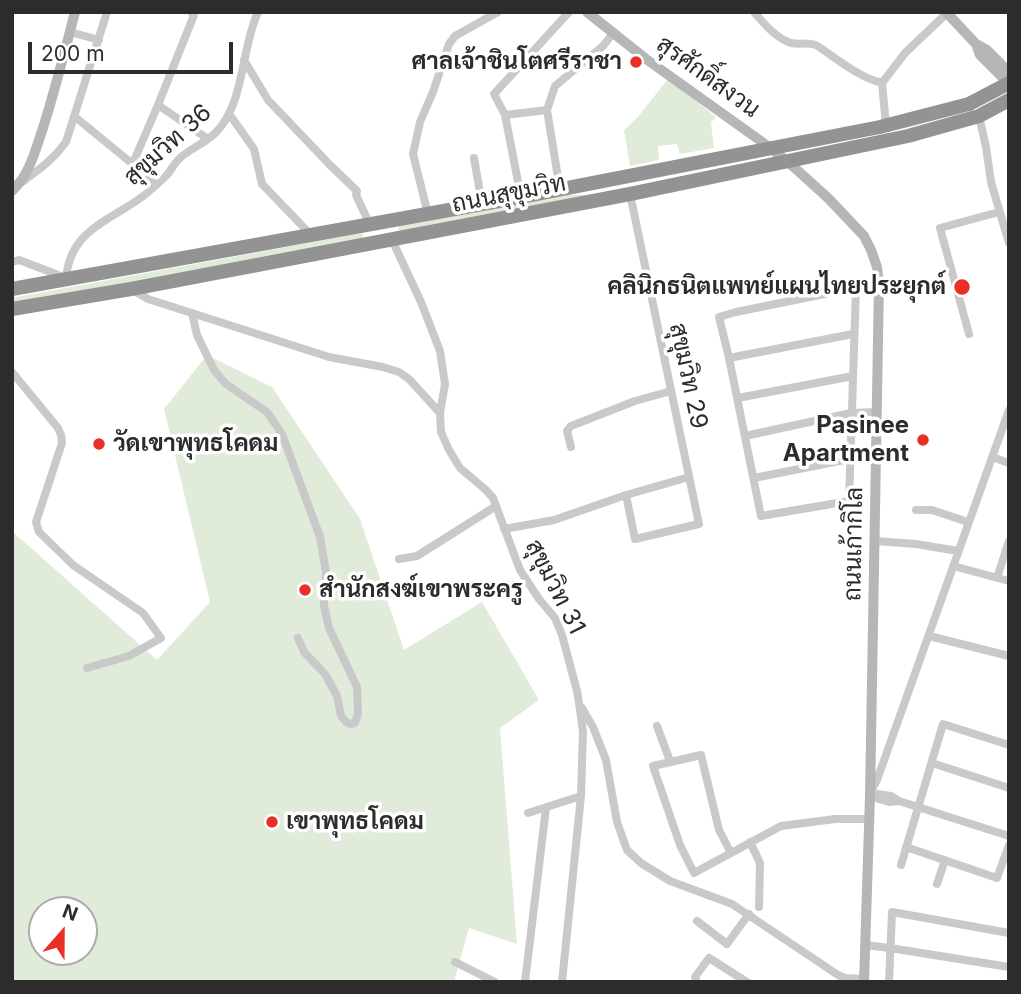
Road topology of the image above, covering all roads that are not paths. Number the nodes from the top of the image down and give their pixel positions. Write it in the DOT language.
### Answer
graph roads {
  1 [pos="75,12"];
  2 [pos="107,12"];
  3 [pos="191,12"];
  4 [pos="258,12"];
  5 [pos="498,12"];
  6 [pos="569,12"];
  7 [pos="587,12"];
  8 [pos="754,12"];
  9 [pos="946,13"];
  10 [pos="70,32"];
  11 [pos="614,32"];
  12 [pos="99,40"];
  13 [pos="976,44"];
  14 [pos="244,60"];
  15 [pos="1009,72"];
  16 [pos="882,83"];
  17 [pos="1009,84"];
  18 [pos="1009,100"];
  19 [pos="158,105"];
  20 [pos="1009,108"];
  21 [pos="993,109"];
  22 [pos="547,110"];
  23 [pos="230,115"];
  24 [pos="505,115"];
  25 [pos="74,116"];
  26 [pos="979,116"];
  27 [pos="886,125"];
  28 [pos="208,139"];
  29 [pos="772,149"];
  30 [pos="474,158"];
  31 [pos="786,160"];
  32 [pos="133,163"];
  33 [pos="22,182"];
  34 [pos="156,184"];
  35 [pos="560,190"];
  36 [pos="12,191"];
  37 [pos="630,194"];
  38 [pos="521,197"];
  39 [pos="482,204"];
  40 [pos="999,212"];
  41 [pos="428,214"];
  42 [pos="370,225"];
  43 [pos="311,235"];
  44 [pos="392,240"];
  45 [pos="1009,243"];
  46 [pos="12,262"];
  47 [pos="66,279"];
  48 [pos="879,283"];
  49 [pos="856,287"];
  50 [pos="12,289"];
  51 [pos="131,289"];
  52 [pos="12,309"];
  53 [pos="192,313"];
  54 [pos="853,334"];
  55 [pos="969,334"];
  56 [pos="730,358"];
  57 [pos="12,372"];
  58 [pos="853,376"];
  59 [pos="671,391"];
  60 [pos="738,398"];
  61 [pos="1009,410"];
  62 [pos="851,412"];
  63 [pos="877,412"];
  64 [pos="440,413"];
  65 [pos="745,436"];
  66 [pos="571,447"];
  67 [pos="992,457"];
  68 [pos="849,458"];
  69 [pos="1009,463"];
  70 [pos="689,477"];
  71 [pos="754,478"];
  72 [pos="626,495"];
  73 [pos="496,506"];
  74 [pos="916,510"];
  75 [pos="968,522"];
  76 [pos="504,528"];
  77 [pos="875,541"];
  78 [pos="1009,541"];
  79 [pos="958,551"];
  80 [pos="398,559"];
  81 [pos="953,566"];
  82 [pos="996,578"];
  83 [pos="1009,581"];
  84 [pos="929,636"];
  85 [pos="298,638"];
  86 [pos="1009,656"];
  87 [pos="87,668"];
  88 [pos="579,703"];
  89 [pos="657,726"];
  90 [pos="1009,745"];
  91 [pos="670,761"];
  92 [pos="932,763"];
  93 [pos="1009,788"];
  94 [pos="870,794"];
  95 [pos="581,796"];
  96 [pos="546,807"];
  97 [pos="919,807"];
  98 [pos="528,813"];
  99 [pos="869,819"];
  100 [pos="1009,836"];
  101 [pos="750,842"];
  102 [pos="1009,845"];
  103 [pos="906,847"];
  104 [pos="731,853"];
  105 [pos="945,860"];
  106 [pos="901,865"];
  107 [pos="937,884"];
  108 [pos="760,907"];
  109 [pos="749,914"];
  110 [pos="697,921"];
  111 [pos="1009,933"];
  112 [pos="865,945"];
  113 [pos="890,948"];
  114 [pos="454,962"];
  115 [pos="1009,967"];
  116 [pos="864,980"];
  117 [pos="495,982"];
  118 [pos="525,982"];
  119 [pos="562,982"];
  120 [pos="697,982"];
  121 [pos="747,982"];
  122 [pos="889,982"];
  1 -- 10 [label="main road"];
  2 -- 12 [label="street"];
  3 -- 19 [label="street"];
  4 -- 14 [label="street, สุขุมวิท 36"];
  5 -- 41 [label="street"];
  6 -- 24 [label="street"];
  7 -- 11 [label="main road, สุรศักดิ์สงวน"];
  8 -- 16 [label="street"];
  9 -- 13 [label="main road"];
  9 -- 16 [label="street"];
  10 -- 12 [label="street"];
  10 -- 33 [label="main road"];
  11 -- 22 [label="street"];
  11 -- 29 [label="main road, สุรศักดิ์สงวน"];
  12 -- 25 [label="street"];
  13 -- 15 [label="main road"];
  13 -- 17 [label="main road"];
  14 -- 23 [label="street, สุขุมวิท 36"];
  14 -- 42 [label="street"];
  16 -- 27 [label="street"];
  17 -- 27 [label="highway, ถนนสุขุมวิท"];
  18 -- 21 [label="highway, ถนนสุขุมวิท"];
  19 -- 28 [label="street"];
  19 -- 32 [label="street"];
  20 -- 21 [label="highway"];
  21 -- 26 [label="highway, ถนนสุขุมวิท"];
  22 -- 24 [label="street"];
  22 -- 35 [label="street"];
  23 -- 28 [label="street, สุขุมวิท 36"];
  23 -- 43 [label="street"];
  24 -- 38 [label="street"];
  25 -- 32 [label="street"];
  25 -- 33 [label="street"];
  26 -- 31 [label="highway, ถนนสุขุมวิท"];
  26 -- 40 [label="street"];
  27 -- 29 [label="highway, ถนนสุขุมวิท"];
  28 -- 34 [label="street, สุขุมวิท 36"];
  29 -- 31 [label="main road, ถนนเก้ากิโล"];
  29 -- 35 [label="highway, ถนนสุขุมวิท"];
  30 -- 39 [label="street"];
  31 -- 37 [label="highway, ถนนสุขุมวิท"];
  31 -- 48 [label="main road, ถนนเก้ากิโล"];
  32 -- 34 [label="street"];
  33 -- 36 [label="main road"];
  34 -- 47 [label="street, สุขุมวิท 36"];
  35 -- 38 [label="highway, ถนนสุขุมวิท"];
  37 -- 44 [label="highway, ถนนสุขุมวิท"];
  37 -- 59 [label="street, สุขุมวิท 29"];
  38 -- 39 [label="highway, ถนนสุขุมวิท"];
  39 -- 41 [label="highway, ถนนสุขุมวิท"];
  40 -- 45 [label="street"];
  40 -- 55 [label="street"];
  41 -- 42 [label="highway, ถนนสุขุมวิท"];
  42 -- 43 [label="highway, ถนนสุขุมวิท"];
  43 -- 47 [label="highway, ถนนสุขุมวิท"];
  44 -- 51 [label="highway, ถนนสุขุมวิท"];
  44 -- 64 [label="street, สุขุมวิท 31"];
  46 -- 47 [label="street"];
  47 -- 50 [label="highway, ถนนสุขุมวิท"];
  48 -- 49 [label="street"];
  48 -- 63 [label="main road, ถนนเก้ากิโล"];
  49 -- 54 [label="street"];
  49 -- 56 [label="street"];
  51 -- 52 [label="highway, ถนนสุขุมวิท"];
  51 -- 53 [label="street"];
  53 -- 64 [label="street"];
  53 -- 85 [label="street"];
  54 -- 56 [label="street"];
  54 -- 58 [label="street"];
  56 -- 60 [label="street"];
  57 -- 87 [label="street"];
  58 -- 60 [label="street"];
  58 -- 62 [label="street"];
  59 -- 66 [label="street"];
  59 -- 70 [label="street, สุขุมวิท 29"];
  60 -- 65 [label="street"];
  61 -- 67 [label="street"];
  62 -- 63 [label="street"];
  62 -- 65 [label="street"];
  62 -- 68 [label="street"];
  63 -- 77 [label="main road, ถนนเก้ากิโล"];
  64 -- 73 [label="street, สุขุมวิท 31"];
  65 -- 71 [label="street"];
  67 -- 69 [label="street"];
  67 -- 75 [label="street"];
  68 -- 71 [label="street"];
  68 -- 71 [label="street"];
  70 -- 72 [label="street"];
  70 -- 72 [label="street, สุขุมวิท 29"];
  72 -- 76 [label="street"];
  73 -- 76 [label="street, สุขุมวิท 31"];
  73 -- 80 [label="street"];
  74 -- 75 [label="street"];
  75 -- 79 [label="street"];
  76 -- 88 [label="street, สุขุมวิท 31"];
  77 -- 79 [label="street"];
  77 -- 94 [label="main road, ถนนเก้ากิโล"];
  78 -- 82 [label="street"];
  79 -- 81 [label="street"];
  81 -- 82 [label="street"];
  81 -- 84 [label="street"];
  82 -- 83 [label="street"];
  84 -- 86 [label="street"];
  84 -- 94 [label="street"];
  88 -- 95 [label="street, สุขุมวิท 31"];
  88 -- 109 [label="street"];
  89 -- 91 [label="street"];
  90 -- 92 [label="street"];
  91 -- 104 [label="street"];
  91 -- 104 [label="street"];
  92 -- 93 [label="street"];
  92 -- 97 [label="street"];
  94 -- 97 [label="street"];
  94 -- 99 [label="main road, ถนนเก้ากิโล"];
  95 -- 96 [label="street"];
  95 -- 119 [label="street, สุขุมวิท 31"];
  96 -- 98 [label="street"];
  96 -- 118 [label="street"];
  97 -- 100 [label="street"];
  97 -- 103 [label="street"];
  99 -- 101 [label="street"];
  99 -- 112 [label="main road, ถนนเก้ากิโล"];
  101 -- 104 [label="street"];
  101 -- 108 [label="street"];
  102 -- 105 [label="street"];
  103 -- 105 [label="street"];
  103 -- 106 [label="street"];
  105 -- 107 [label="street"];
  109 -- 110 [label="street"];
  109 -- 116 [label="street"];
  111 -- 113 [label="street"];
  112 -- 113 [label="street"];
  112 -- 116 [label="main road, ถนนเก้ากิโล"];
  113 -- 115 [label="street"];
  113 -- 122 [label="street"];
  114 -- 117 [label="street"];
  120 -- 121 [label="street"];
}
